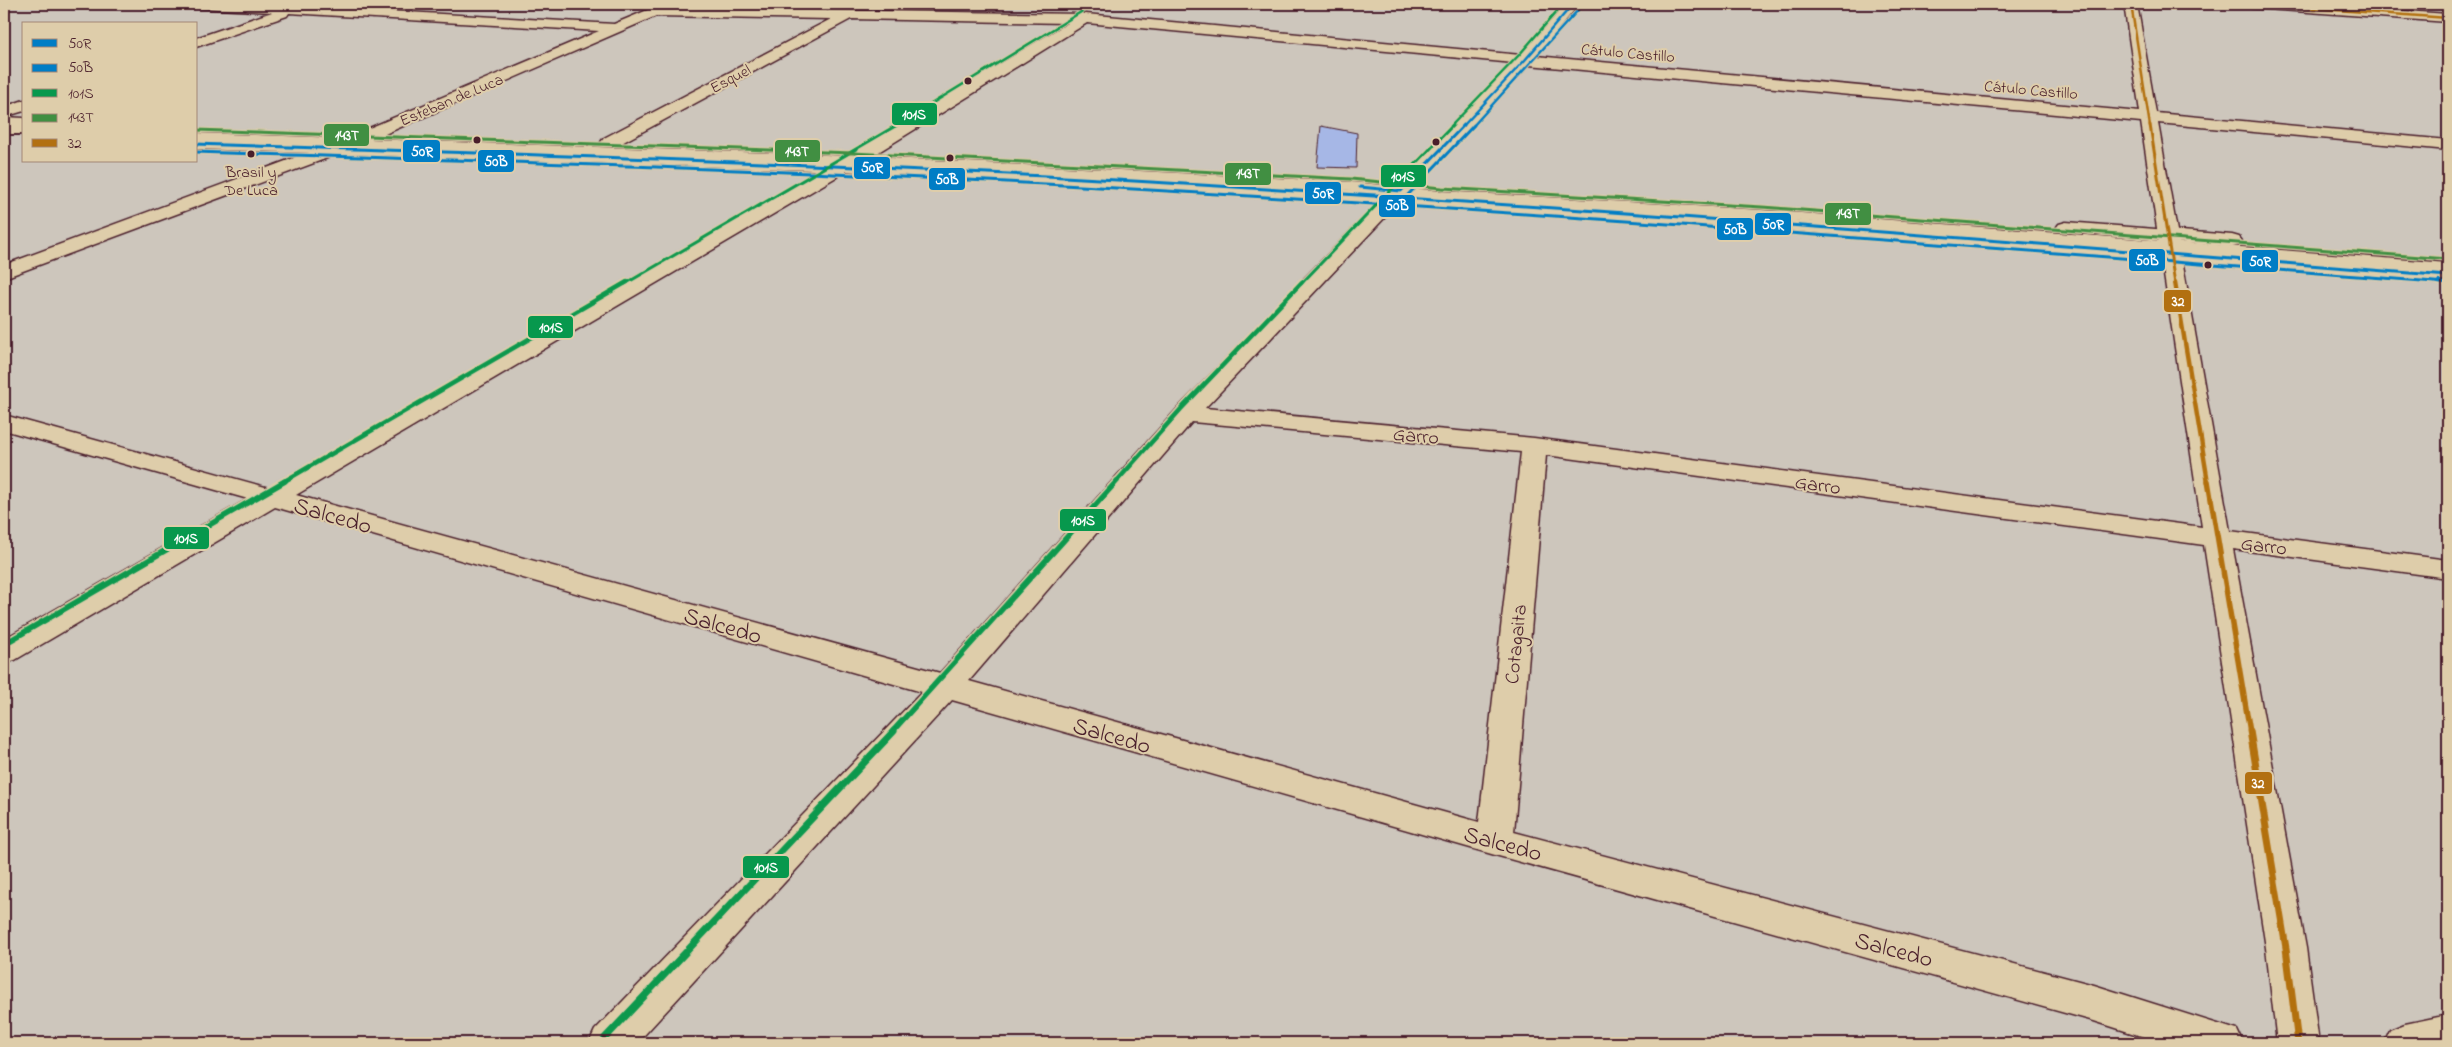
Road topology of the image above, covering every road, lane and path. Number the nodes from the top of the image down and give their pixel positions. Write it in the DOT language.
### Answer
graph roads {
  1 [pos="200,4"];
  2 [pos="672,4"];
  3 [pos="1108,4"];
  4 [pos="1573,4"];
  5 [pos="2131,4"];
  6 [pos="2252,4"];
  7 [pos="301,6"];
  8 [pos="653,12"];
  9 [pos="851,14"];
  10 [pos="2448,18"];
  11 [pos="1084,19"];
  12 [pos="616,28"];
  13 [pos="198,42"];
  14 [pos="1525,60"];
  15 [pos="22,106"];
  16 [pos="4,112"];
  17 [pos="2149,117"];
  18 [pos="4,122"];
  19 [pos="22,123"];
  20 [pos="198,129"];
  21 [pos="4,130"];
  22 [pos="22,130"];
  23 [pos="367,135"];
  24 [pos="4,136"];
  25 [pos="198,136"];
  26 [pos="22,137"];
  27 [pos="610,142"];
  28 [pos="198,144"];
  29 [pos="2448,144"];
  30 [pos="343,145"];
  31 [pos="853,159"];
  32 [pos="1401,190"];
  33 [pos="2169,246"];
  34 [pos="2448,257"];
  35 [pos="2448,267"];
  36 [pos="4,272"];
  37 [pos="2448,276"];
  38 [pos="1186,414"];
  39 [pos="4,422"];
  40 [pos="1534,446"];
  41 [pos="272,498"];
  42 [pos="2218,539"];
  43 [pos="2448,569"];
  44 [pos="4,653"];
  45 [pos="944,688"];
  46 [pos="1495,841"];
  47 [pos="2448,1034"];
  48 [pos="610,1043"];
  49 [pos="2222,1043"];
  50 [pos="2298,1043"];
  51 [pos="2405,1043"];
  1 -- 7 [label="street"];
  2 -- 8 [label="street, Esteban de Luca"];
  3 -- 11 [label="street"];
  4 -- 14 [label="street"];
  5 -- 17 [label="street"];
  6 -- 10 [label="street"];
  7 -- 12 [label="street"];
  7 -- 13 [label="street"];
  8 -- 9 [label="street, Cátulo Castillo"];
  8 -- 12 [label="street, Esteban de Luca"];
  9 -- 11 [label="street, Cátulo Castillo"];
  9 -- 27 [label="street, Esquel"];
  11 -- 14 [label="street, Cátulo Castillo"];
  11 -- 31 [label="street"];
  12 -- 23 [label="street, Esteban de Luca"];
  14 -- 17 [label="street, Cátulo Castillo"];
  14 -- 32 [label="street"];
  15 -- 16 [label="street"];
  17 -- 29 [label="street, Cátulo Castillo"];
  17 -- 33 [label="street"];
  18 -- 19 [label="street"];
  20 -- 23 [label="street"];
  21 -- 22 [label="lane"];
  23 -- 27 [label="street"];
  23 -- 30 [label="street, Esteban de Luca"];
  24 -- 26 [label="street"];
  25 -- 30 [label="lane"];
  27 -- 31 [label="street"];
  28 -- 30 [label="street"];
  30 -- 31 [label="street"];
  30 -- 36 [label="street, Esteban de Luca"];
  31 -- 32 [label="street"];
  31 -- 32 [label="street"];
  31 -- 41 [label="street"];
  32 -- 33 [label="street"];
  32 -- 38 [label="street"];
  33 -- 34 [label="street"];
  33 -- 35 [label="lane"];
  33 -- 37 [label="street"];
  33 -- 42 [label="street"];
  38 -- 40 [label="street, Garro"];
  38 -- 45 [label="street"];
  39 -- 41 [label="street, Salcedo"];
  40 -- 42 [label="street, Garro"];
  40 -- 46 [label="street, Cotagaita"];
  41 -- 44 [label="street"];
  41 -- 45 [label="street, Salcedo"];
  42 -- 43 [label="street, Garro"];
  42 -- 50 [label="street"];
  45 -- 46 [label="street, Salcedo"];
  45 -- 48 [label="street"];
  46 -- 49 [label="street, Salcedo"];
  47 -- 51 [label="street"];
}
